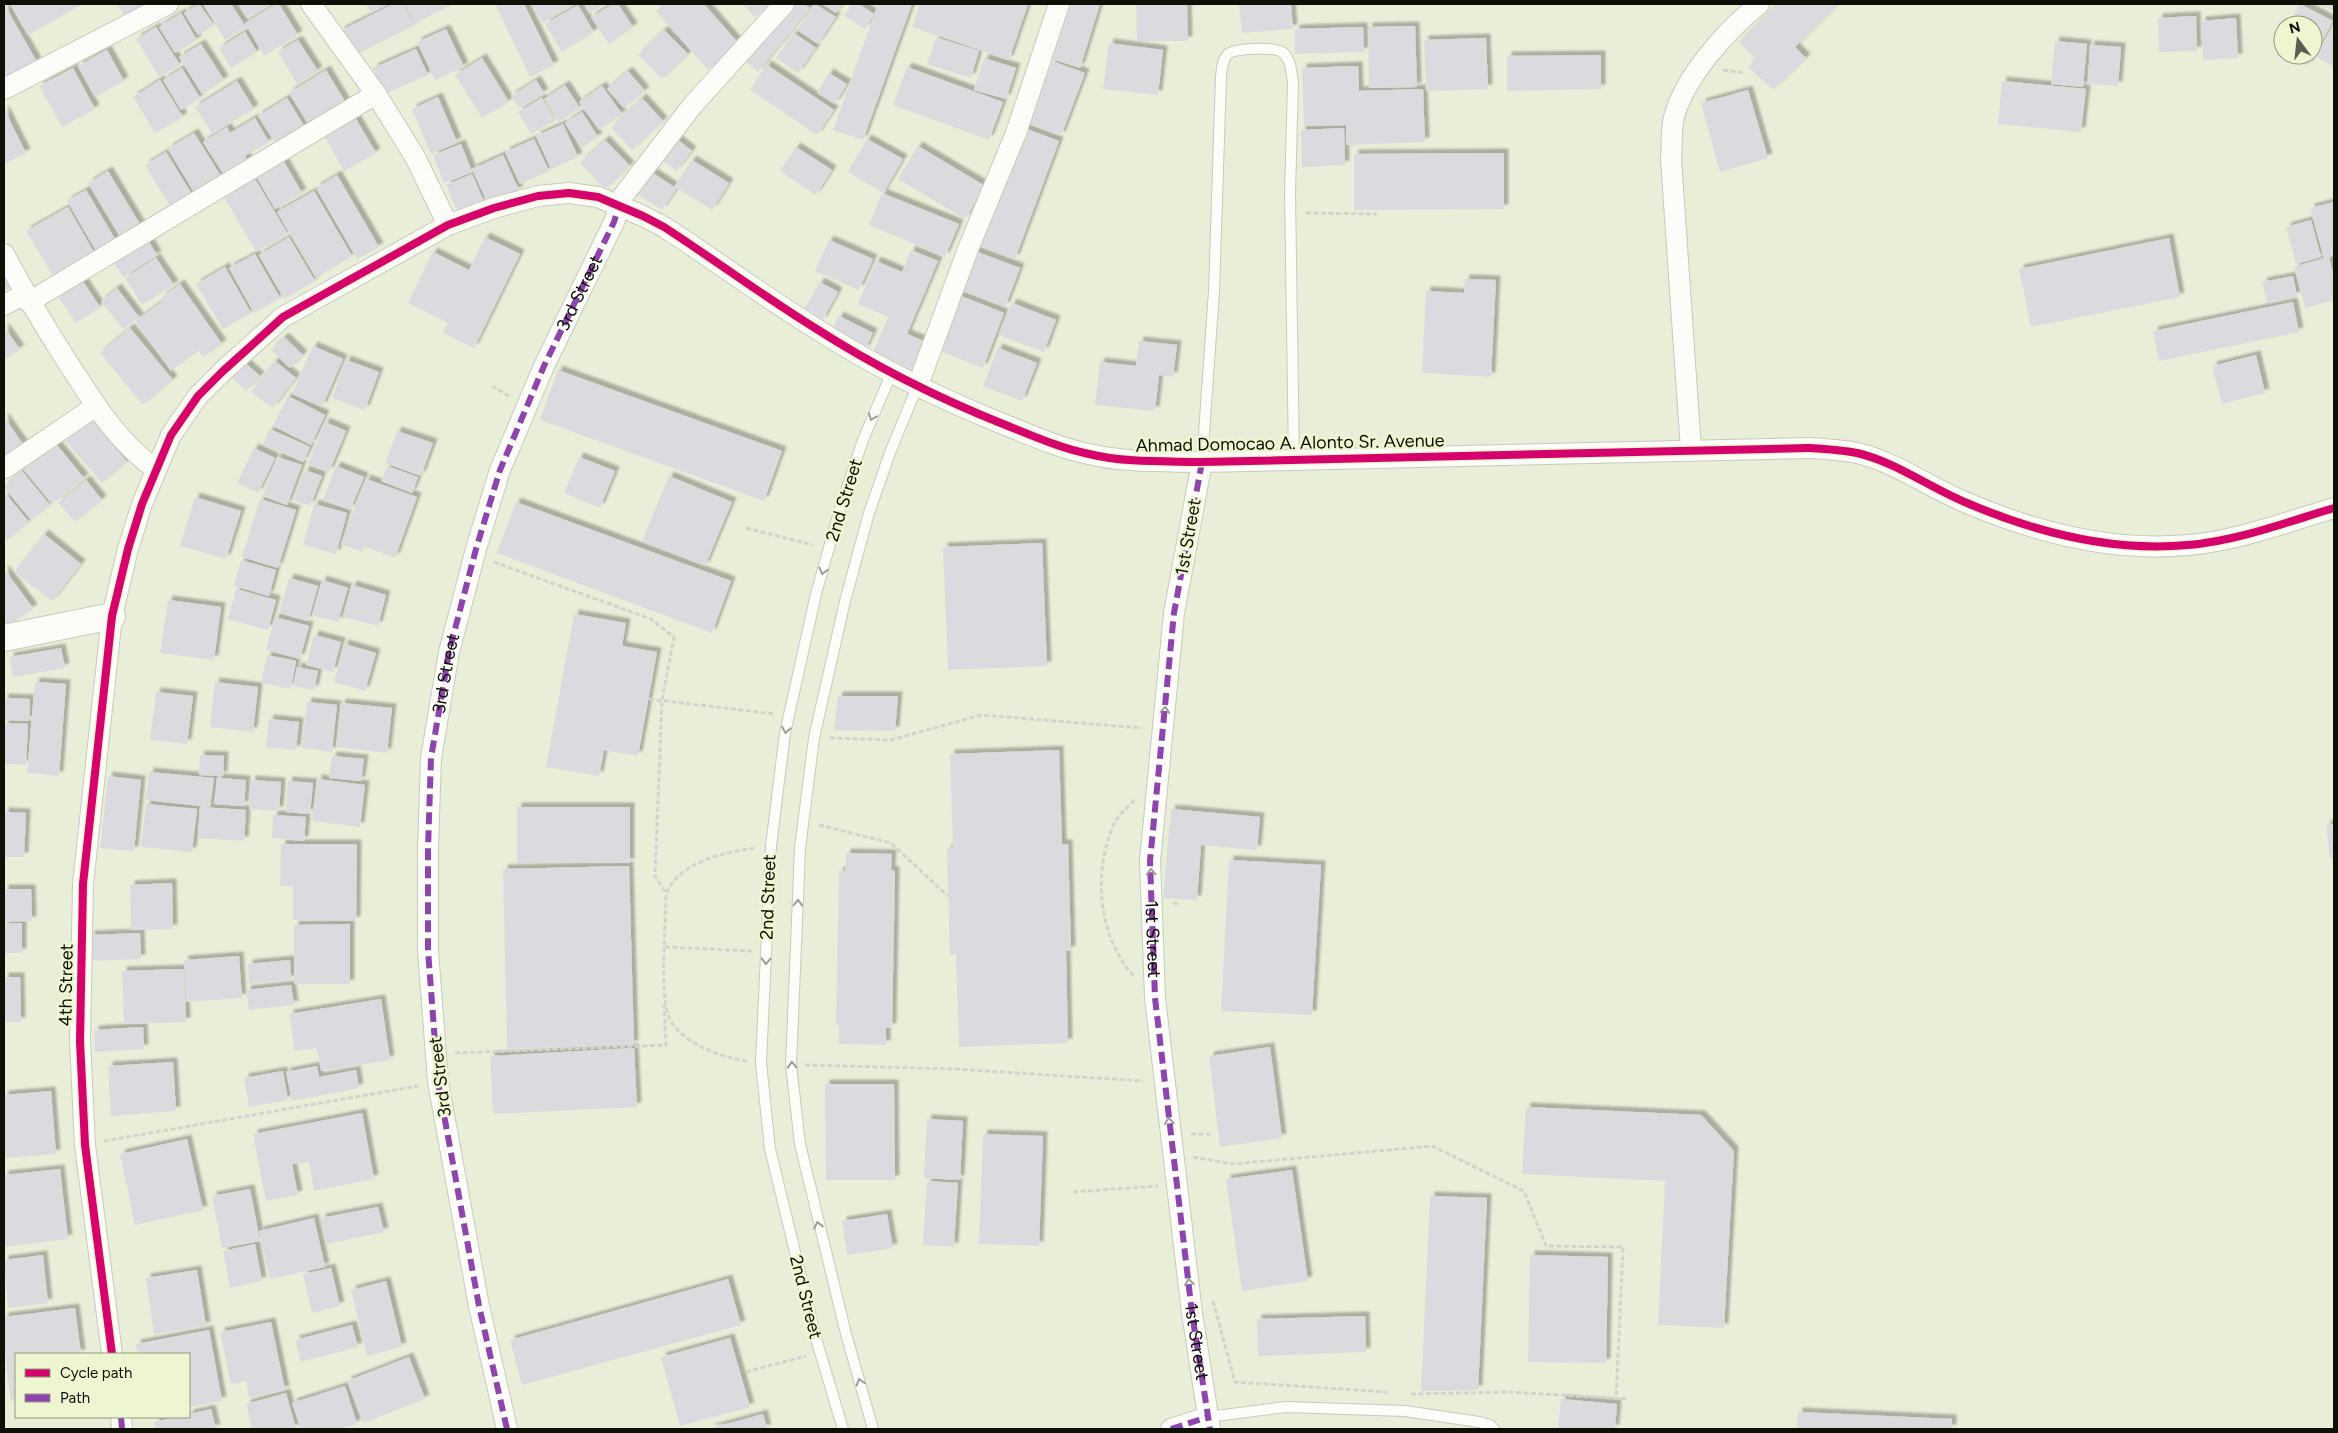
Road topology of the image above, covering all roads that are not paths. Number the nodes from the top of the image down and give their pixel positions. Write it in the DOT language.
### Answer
graph roads {
  1 [pos="168,4"];
  2 [pos="311,4"];
  3 [pos="784,4"];
  4 [pos="1059,4"];
  5 [pos="1758,4"];
  6 [pos="4,89"];
  7 [pos="376,94"];
  8 [pos="619,205"];
  9 [pos="448,225"];
  10 [pos="4,254"];
  11 [pos="27,298"];
  12 [pos="4,305"];
  13 [pos="892,372"];
  14 [pos="918,385"];
  15 [pos="96,406"];
  16 [pos="1691,450"];
  17 [pos="1294,460"];
  18 [pos="1202,462"];
  19 [pos="5,468"];
  20 [pos="155,469"];
  21 [pos="2334,508"];
  22 [pos="112,616"];
  23 [pos="4,638"];
  24 [pos="112,1353"];
  25 [pos="1209,1423"];
  26 [pos="507,1429"];
  27 [pos="843,1429"];
  28 [pos="873,1429"];
  29 [pos="1171,1429"];
  30 [pos="1494,1429"];
  1 -- 6 [label="street"];
  2 -- 7 [label="street"];
  3 -- 8 [label="street, 3rd Street"];
  4 -- 14 [label="street"];
  5 -- 16 [label="street"];
  7 -- 9 [label="street"];
  7 -- 11 [label="street"];
  8 -- 9 [label="street, Ahmad Domocao A. Alonto Sr. Avenue"];
  8 -- 13 [label="street, Ahmad Domocao A. Alonto Sr. Avenue"];
  8 -- 26 [label="street, 3rd Street"];
  9 -- 20 [label="street, Ahmad Domocao A. Alonto Sr. Avenue"];
  10 -- 11 [label="street"];
  11 -- 12 [label="street"];
  11 -- 15 [label="street"];
  13 -- 14 [label="street, Ahmad Domocao A. Alonto Sr. Avenue"];
  13 -- 27 [label="lane, 2nd Street, one-way"];
  14 -- 18 [label="street, Ahmad Domocao A. Alonto Sr. Avenue"];
  28 -- 14 [label="lane, 2nd Street, one-way"];
  15 -- 19 [label="street"];
  15 -- 20 [label="street"];
  16 -- 17 [label="street, Ahmad Domocao A. Alonto Sr. Avenue"];
  16 -- 21 [label="street, Ahmad Domocao A. Alonto Sr. Avenue"];
  17 -- 18 [label="street, Ahmad Domocao A. Alonto Sr. Avenue"];
  17 -- 18 [label="lane"];
  25 -- 18 [label="street, 1st Street, one-way"];
  20 -- 22 [label="street, Ahmad Domocao A. Alonto Sr. Avenue"];
  22 -- 23 [label="street"];
  22 -- 24 [label="street, 4th Street"];
  25 -- 29 [label="street"];
  25 -- 30 [label="lane"];
}
